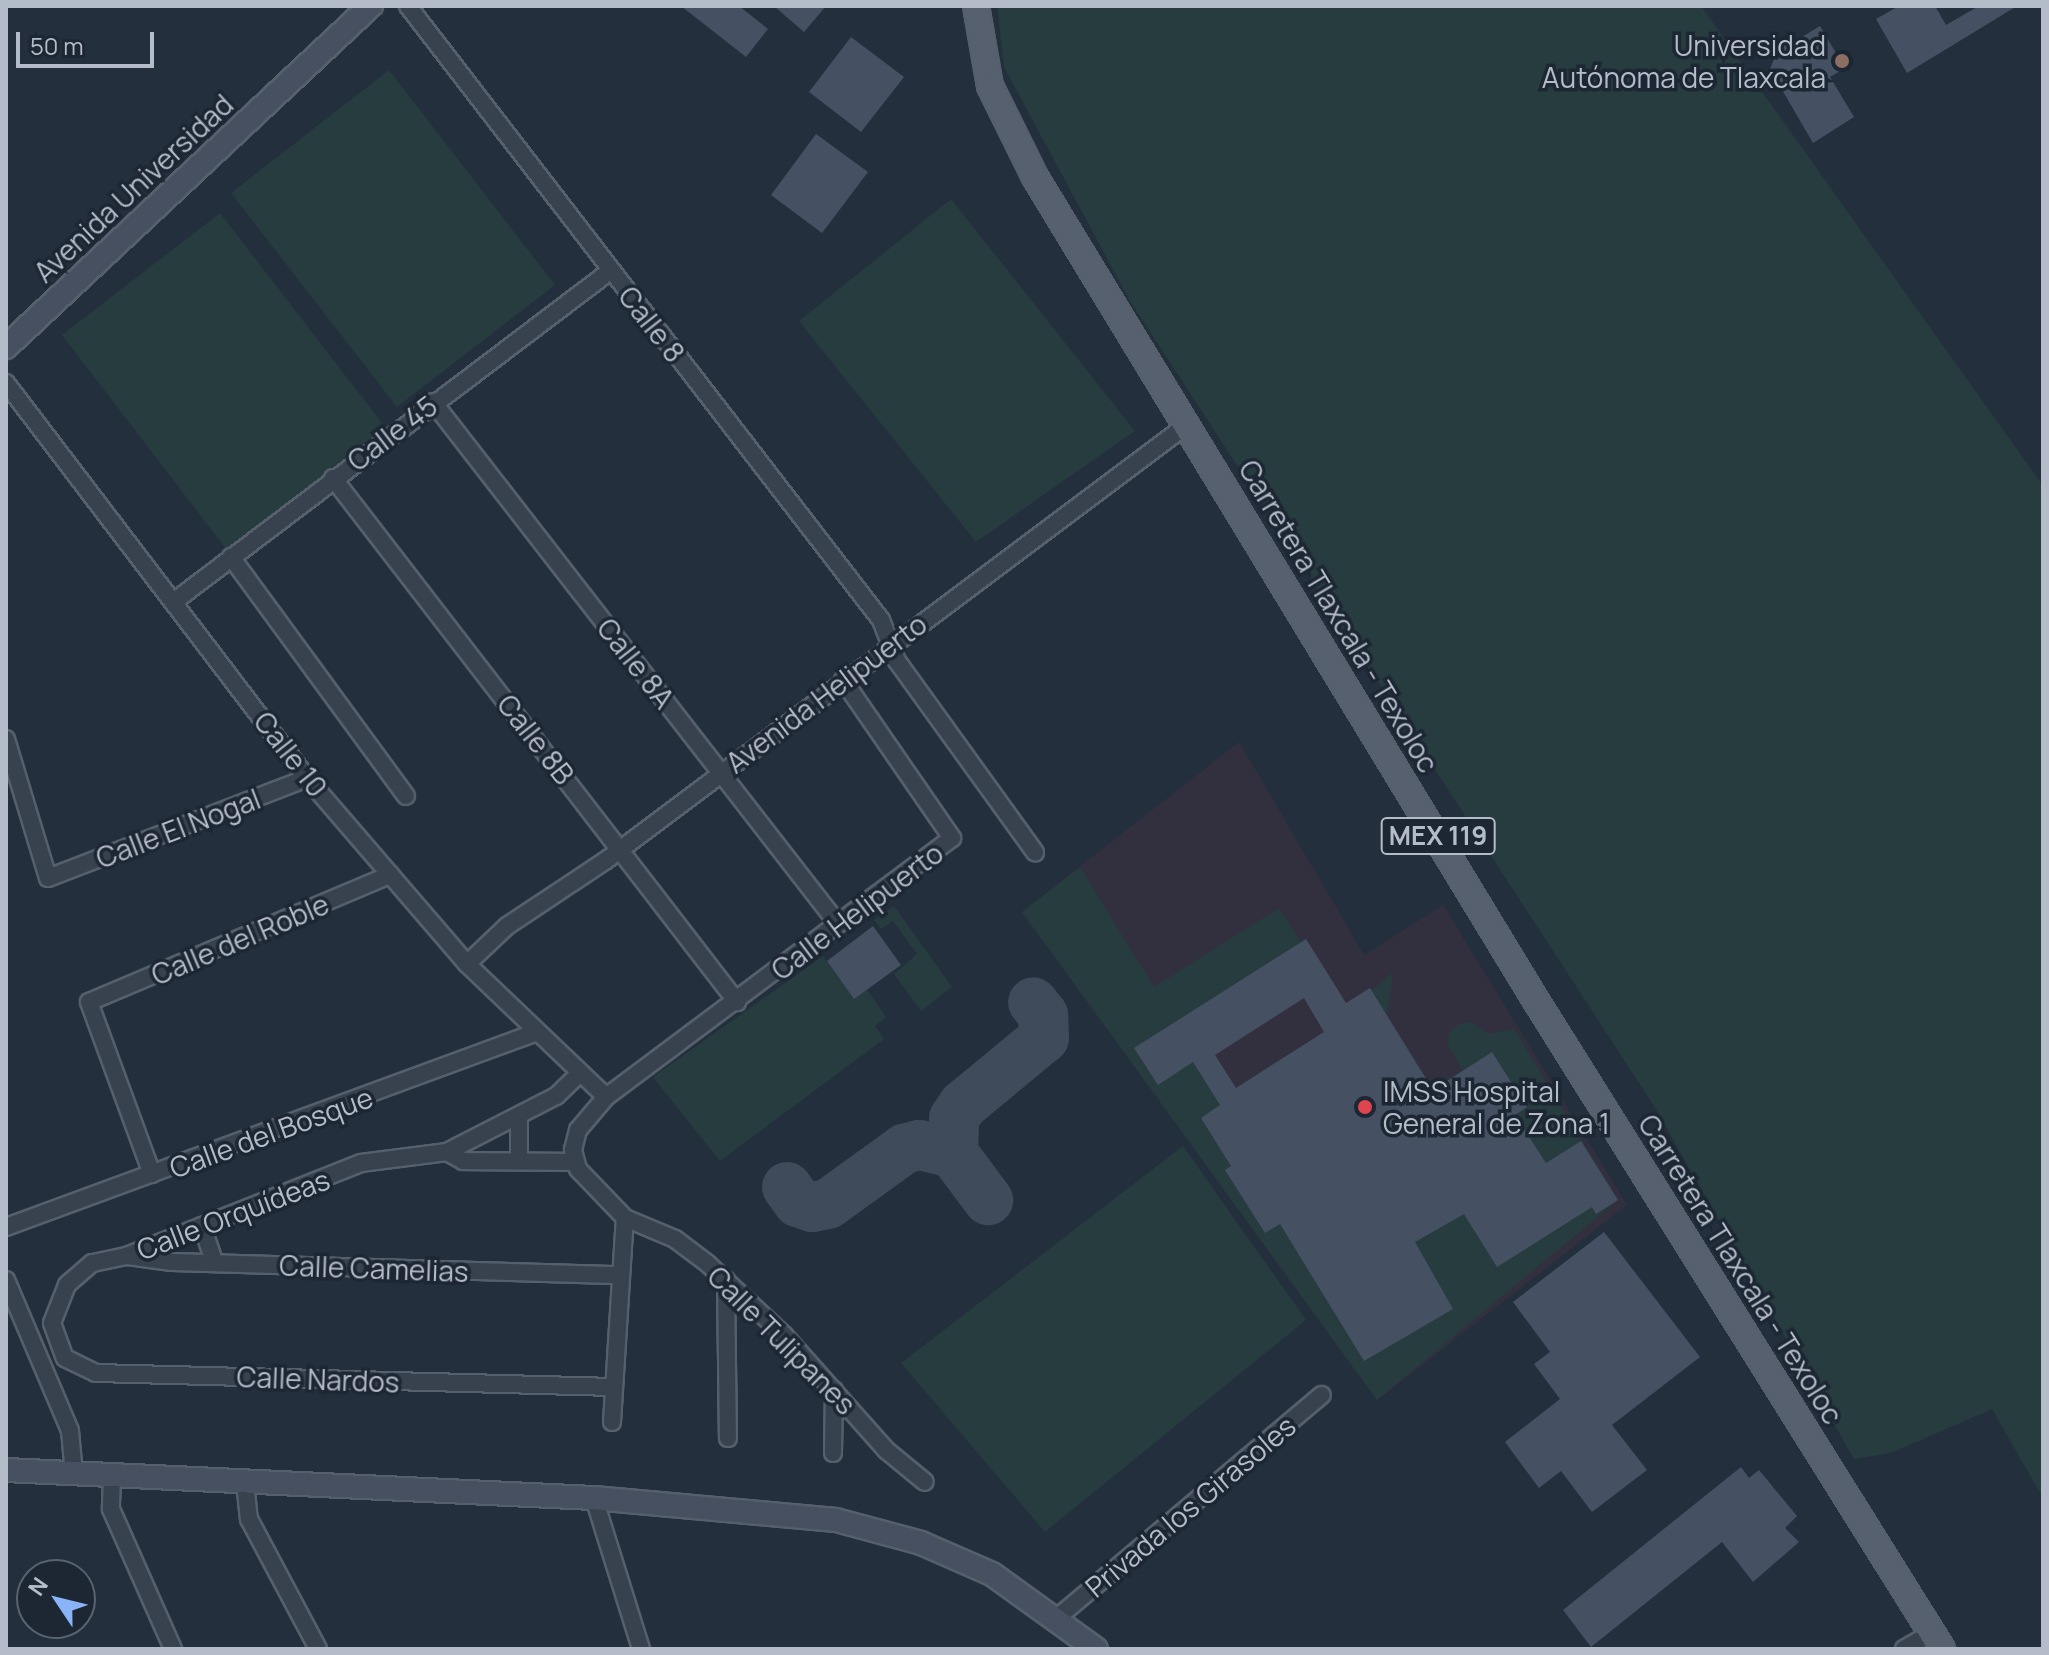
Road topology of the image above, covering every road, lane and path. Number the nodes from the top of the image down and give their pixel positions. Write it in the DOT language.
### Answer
graph roads {
  1 [pos="371,6"];
  2 [pos="408,6"];
  3 [pos="976,6"];
  4 [pos="610,271"];
  5 [pos="6,347"];
  6 [pos="6,383"];
  7 [pos="433,402"];
  8 [pos="1188,424"];
  9 [pos="333,478"];
  10 [pos="231,557"];
  11 [pos="176,600"];
  12 [pos="889,644"];
  13 [pos="843,680"];
  14 [pos="6,739"];
  15 [pos="721,773"];
  16 [pos="307,778"];
  17 [pos="406,796"];
  18 [pos="621,848"];
  19 [pos="1035,852"];
  20 [pos="390,875"];
  21 [pos="838,924"];
  22 [pos="467,964"];
  23 [pos="737,1002"];
  24 [pos="534,1033"];
  25 [pos="580,1073"];
  26 [pos="606,1097"];
  27 [pos="519,1118"];
  28 [pos="447,1152"];
  29 [pos="519,1158"];
  30 [pos="574,1162"];
  31 [pos="152,1174"];
  32 [pos="625,1218"];
  33 [pos="202,1226"];
  34 [pos="6,1227"];
  35 [pos="126,1256"];
  36 [pos="215,1263"];
  37 [pos="621,1275"];
  38 [pos="6,1280"];
  39 [pos="726,1280"];
  40 [pos="52,1323"];
  41 [pos="614,1387"];
  42 [pos="834,1390"];
  43 [pos="1322,1395"];
  44 [pos="612,1422"];
  45 [pos="728,1438"];
  46 [pos="833,1453"];
  47 [pos="6,1470"];
  48 [pos="74,1474"];
  49 [pos="112,1476"];
  50 [pos="245,1482"];
  51 [pos="925,1482"];
  52 [pos="594,1498"];
  53 [pos="1057,1618"];
  54 [pos="1937,1641"];
  55 [pos="173,1649"];
  56 [pos="318,1649"];
  57 [pos="641,1649"];
  58 [pos="1096,1649"];
  59 [pos="1904,1649"];
  1 -- 5 [label="main road, Avenida Universidad"];
  2 -- 4 [label="street, Calle 8"];
  3 -- 8 [label="main road, Carretera Tlaxcala - Texoloc / MEX 119"];
  4 -- 7 [label="street, Calle 45"];
  4 -- 12 [label="street, Calle 8"];
  6 -- 11 [label="street, Calle 10"];
  7 -- 9 [label="street, Calle 45"];
  7 -- 15 [label="street, Calle 8A"];
  8 -- 12 [label="street, Avenida Helipuerto"];
  8 -- 54 [label="main road, Carretera Tlaxcala - Texoloc / MEX 119"];
  9 -- 10 [label="street, Calle 45"];
  9 -- 18 [label="street, Calle 8B"];
  10 -- 11 [label="street, Calle 45"];
  10 -- 17 [label="street"];
  11 -- 16 [label="street, Calle 10"];
  12 -- 13 [label="street, Avenida Helipuerto"];
  12 -- 19 [label="street, Calle 8"];
  13 -- 15 [label="street, Avenida Helipuerto"];
  13 -- 21 [label="street, Calle Helipuerto"];
  14 -- 16 [label="street, Calle El Nogal"];
  15 -- 18 [label="street, Avenida Helipuerto"];
  15 -- 21 [label="street, Calle 8A"];
  16 -- 20 [label="street, Calle 10"];
  18 -- 22 [label="street, Avenida Helipuerto"];
  18 -- 23 [label="street, Calle 8B"];
  20 -- 22 [label="street, Calle 10"];
  20 -- 31 [label="street, Calle del Roble"];
  21 -- 23 [label="street, Calle Helipuerto"];
  22 -- 24 [label="street, Calle 10"];
  23 -- 26 [label="street, Calle Helipuerto"];
  24 -- 25 [label="street, Calle 10"];
  24 -- 31 [label="street, Calle del Bosque"];
  25 -- 26 [label="street, Calle 10"];
  25 -- 27 [label="street, Calle Orquídeas"];
  26 -- 30 [label="street"];
  27 -- 28 [label="street, Calle Orquídeas"];
  27 -- 29 [label="street"];
  28 -- 29 [label="street, Calle Orquídeas"];
  28 -- 33 [label="street, Calle Orquídeas"];
  29 -- 30 [label="street, Calle Orquídeas"];
  30 -- 32 [label="street"];
  31 -- 34 [label="street, Calle del Bosque"];
  32 -- 37 [label="street"];
  32 -- 39 [label="street, Calle Tulipanes"];
  33 -- 35 [label="street, Calle Orquídeas"];
  33 -- 36 [label="street"];
  35 -- 36 [label="street, Calle Camelias"];
  35 -- 40 [label="street, Calle Orquídeas"];
  36 -- 37 [label="street, Calle Camelias"];
  37 -- 41 [label="street"];
  38 -- 48 [label="street"];
  39 -- 42 [label="street, Calle Tulipanes"];
  39 -- 45 [label="street"];
  40 -- 41 [label="street, Calle Nardos"];
  41 -- 44 [label="street"];
  42 -- 46 [label="street"];
  42 -- 51 [label="street, Calle Tulipanes"];
  43 -- 53 [label="street, Privada los Girasoles"];
  47 -- 48 [label="main road"];
  48 -- 49 [label="main road"];
  49 -- 50 [label="main road"];
  49 -- 55 [label="street"];
  50 -- 52 [label="main road"];
  50 -- 56 [label="street"];
  52 -- 53 [label="main road"];
  52 -- 57 [label="street"];
  53 -- 58 [label="main road"];
  54 -- 59 [label="street"];
}
